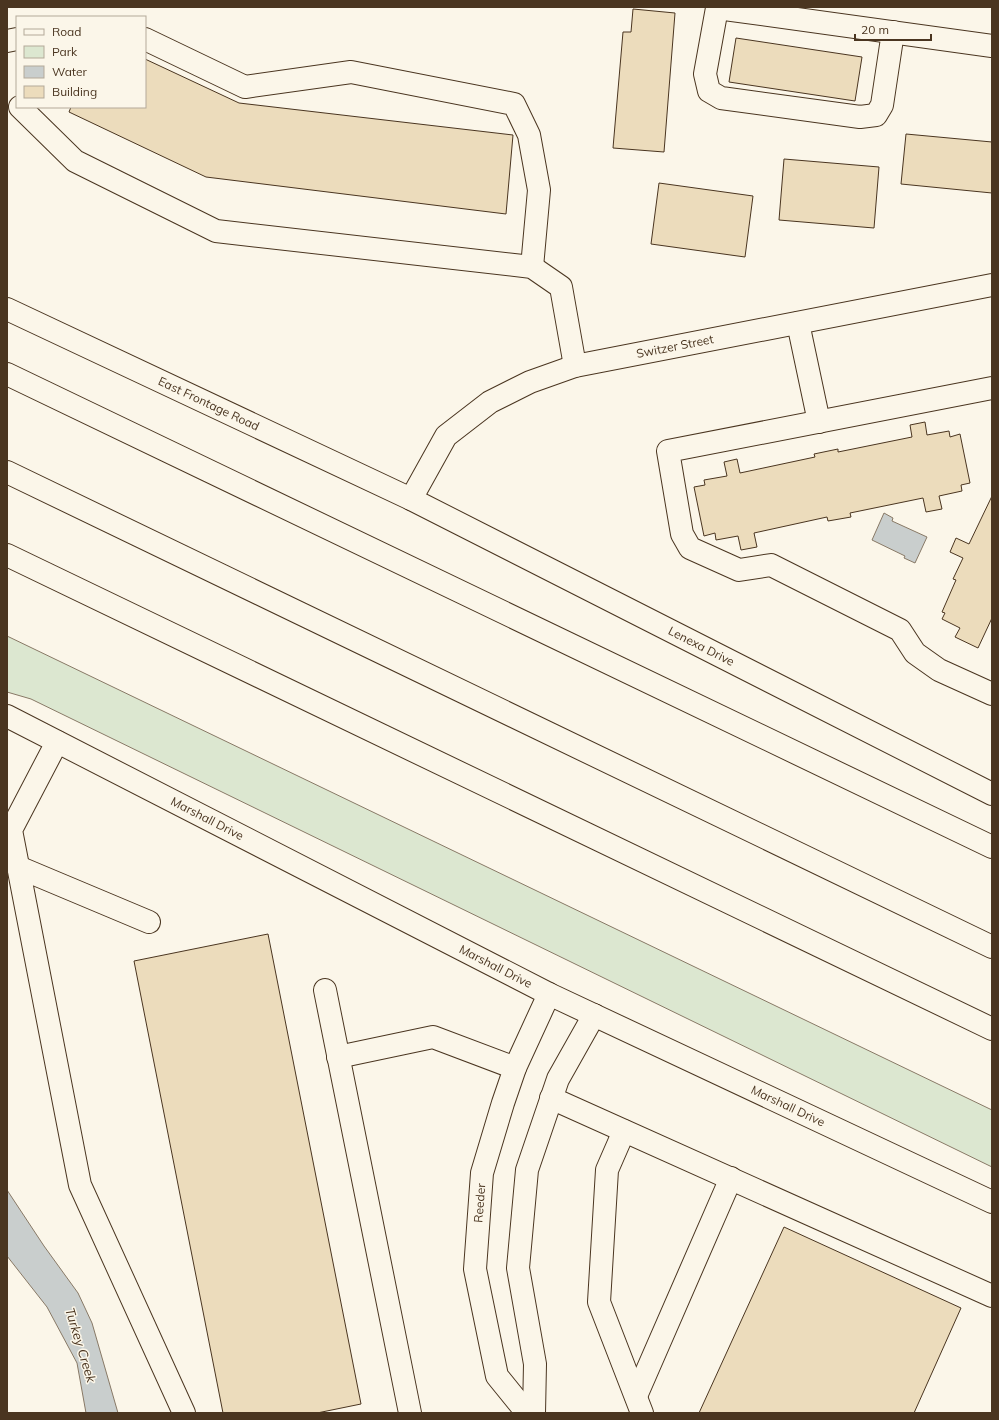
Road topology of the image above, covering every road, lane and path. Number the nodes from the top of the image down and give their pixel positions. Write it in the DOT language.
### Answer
graph roads {
  1 [pos="717,8"];
  2 [pos="893,32"];
  3 [pos="146,39"];
  4 [pos="992,46"];
  5 [pos="7,98"];
  6 [pos="16,103"];
  7 [pos="21,108"];
  8 [pos="532,267"];
  9 [pos="992,285"];
  10 [pos="7,309"];
  11 [pos="798,323"];
  12 [pos="575,366"];
  13 [pos="7,374"];
  14 [pos="992,388"];
  15 [pos="819,422"];
  16 [pos="7,472"];
  17 [pos="412,499"];
  18 [pos="7,555"];
  19 [pos="992,694"];
  20 [pos="7,716"];
  21 [pos="57,742"];
  22 [pos="992,794"];
  23 [pos="992,847"];
  24 [pos="18,867"];
  25 [pos="149,922"];
  26 [pos="992,947"];
  27 [pos="325,990"];
  28 [pos="550,994"];
  29 [pos="594,1015"];
  30 [pos="992,1029"];
  31 [pos="338,1057"];
  32 [pos="515,1068"];
  33 [pos="551,1098"];
  34 [pos="624,1131"];
  35 [pos="731,1178"];
  36 [pos="992,1202"];
  37 [pos="992,1296"];
  38 [pos="639,1405"];
  39 [pos="184,1413"];
  40 [pos="410,1413"];
  41 [pos="527,1413"];
  42 [pos="534,1413"];
  1 -- 2 [label="main road"];
  1 -- 2 [label="main road"];
  2 -- 4 [label="main road"];
  3 -- 8 [label="main road"];
  5 -- 6 [label="main road"];
  7 -- 8 [label="main road"];
  8 -- 12 [label="main road"];
  9 -- 11 [label="main road, Switzer Street"];
  10 -- 17 [label="main road, East Frontage Road"];
  11 -- 12 [label="main road, Switzer Street"];
  11 -- 15 [label="main road"];
  12 -- 17 [label="main road, Switzer Street"];
  13 -- 23 [label="main road"];
  14 -- 15 [label="main road"];
  15 -- 19 [label="main road"];
  16 -- 26 [label="main road"];
  17 -- 22 [label="main road, Lenexa Drive"];
  18 -- 30 [label="main road"];
  20 -- 21 [label="main road, Marshall Drive"];
  21 -- 24 [label="main road"];
  21 -- 28 [label="main road, Marshall Drive"];
  24 -- 25 [label="main road"];
  24 -- 39 [label="main road"];
  27 -- 31 [label="main road"];
  28 -- 29 [label="main road, Marshall Drive"];
  28 -- 32 [label="main road, Reeder"];
  29 -- 33 [label="main road"];
  29 -- 36 [label="main road, Marshall Drive"];
  31 -- 32 [label="main road"];
  31 -- 40 [label="main road"];
  32 -- 41 [label="main road, Reeder"];
  33 -- 34 [label="main road"];
  33 -- 42 [label="main road"];
  34 -- 35 [label="main road"];
  34 -- 38 [label="main road"];
  35 -- 37 [label="main road"];
  35 -- 38 [label="main road"];
}
